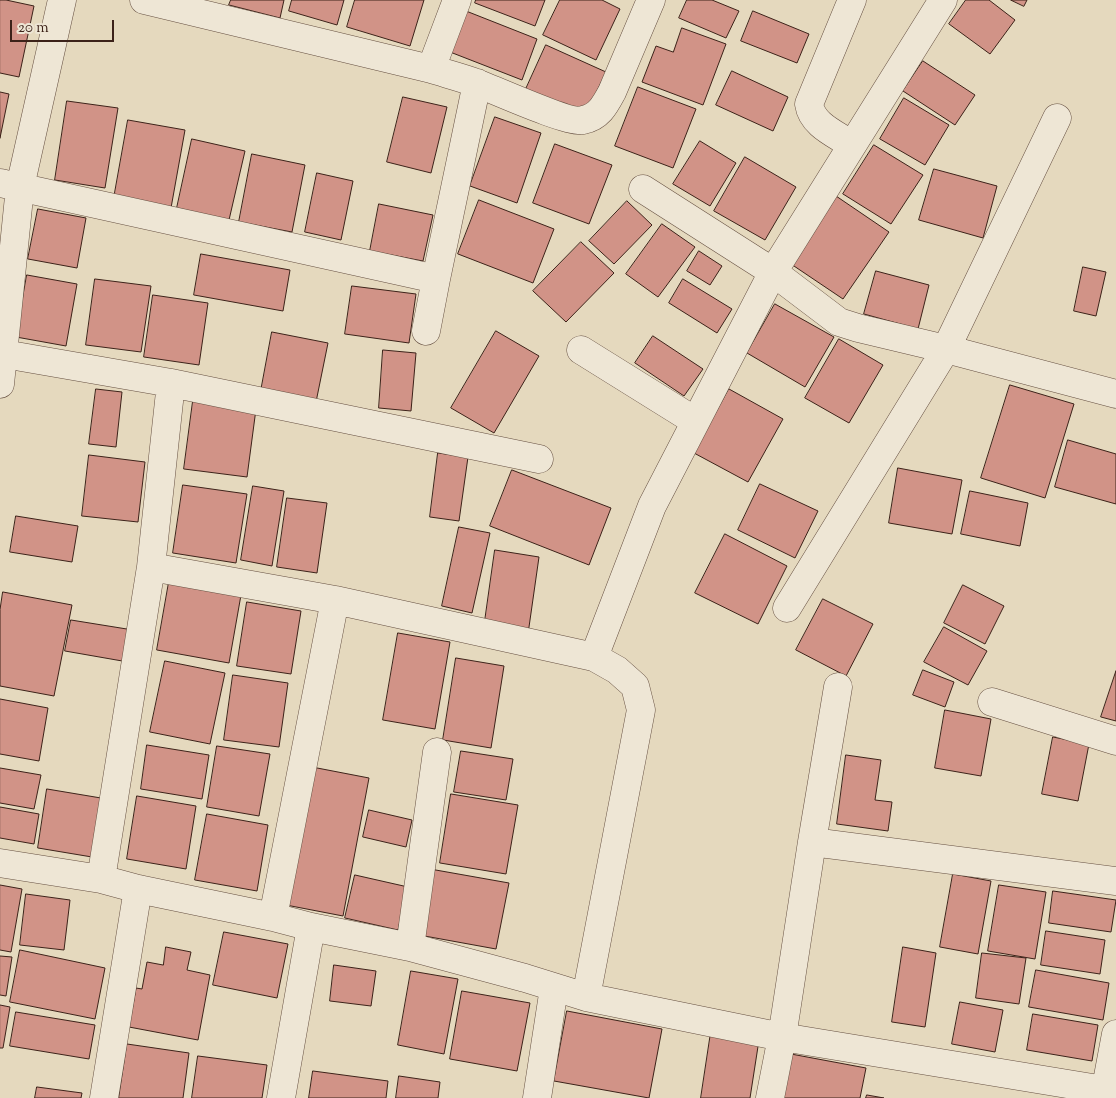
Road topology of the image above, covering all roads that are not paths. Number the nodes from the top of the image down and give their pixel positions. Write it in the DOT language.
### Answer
graph roads {
  1 [pos="62,0"];
  2 [pos="144,0"];
  3 [pos="457,0"];
  4 [pos="651,0"];
  5 [pos="852,0"];
  6 [pos="943,0"];
  7 [pos="431,69"];
  8 [pos="477,83"];
  9 [pos="1057,118"];
  10 [pos="852,145"];
  11 [pos="10,185"];
  12 [pos="643,189"];
  13 [pos="773,272"];
  14 [pos="436,280"];
  15 [pos="426,331"];
  16 [pos="946,349"];
  17 [pos="581,350"];
  18 [pos="4,354"];
  19 [pos="171,383"];
  20 [pos="0,384"];
  21 [pos="1116,394"];
  22 [pos="695,421"];
  23 [pos="539,460"];
  24 [pos="151,567"];
  25 [pos="335,600"];
  26 [pos="787,608"];
  27 [pos="594,657"];
  28 [pos="838,687"];
  29 [pos="992,702"];
  30 [pos="1116,740"];
  31 [pos="437,752"];
  32 [pos="812,842"];
  33 [pos="0,864"];
  34 [pos="101,879"];
  35 [pos="1116,881"];
  36 [pos="138,889"];
  37 [pos="273,917"];
  38 [pos="311,927"];
  39 [pos="410,947"];
  40 [pos="554,988"];
  41 [pos="586,997"];
  42 [pos="1116,1034"];
  43 [pos="782,1037"];
  44 [pos="1109,1093"];
  45 [pos="104,1098"];
  46 [pos="281,1098"];
  47 [pos="537,1098"];
  48 [pos="770,1098"];
  1 -- 11 [label="street"];
  2 -- 7 [label="street"];
  3 -- 7 [label="street"];
  4 -- 8 [label="street"];
  5 -- 10 [label="street"];
  6 -- 10 [label="street"];
  7 -- 8 [label="street"];
  8 -- 14 [label="street"];
  9 -- 16 [label="street"];
  10 -- 13 [label="street"];
  11 -- 14 [label="street"];
  11 -- 18 [label="street"];
  12 -- 13 [label="street"];
  13 -- 16 [label="street"];
  13 -- 22 [label="street"];
  14 -- 15 [label="street"];
  16 -- 21 [label="street"];
  16 -- 26 [label="street"];
  17 -- 22 [label="street"];
  18 -- 19 [label="street"];
  18 -- 20 [label="street"];
  19 -- 23 [label="street"];
  19 -- 24 [label="street"];
  22 -- 27 [label="street"];
  24 -- 25 [label="street"];
  24 -- 34 [label="street"];
  25 -- 27 [label="street"];
  25 -- 37 [label="street"];
  27 -- 41 [label="street"];
  28 -- 32 [label="street"];
  29 -- 30 [label="street"];
  31 -- 39 [label="street"];
  32 -- 35 [label="street"];
  32 -- 43 [label="street"];
  33 -- 34 [label="street"];
  34 -- 36 [label="street"];
  36 -- 37 [label="street"];
  36 -- 45 [label="street"];
  37 -- 38 [label="street"];
  38 -- 39 [label="street"];
  38 -- 46 [label="street"];
  39 -- 40 [label="street"];
  40 -- 41 [label="street"];
  40 -- 47 [label="street"];
  41 -- 43 [label="street"];
  42 -- 44 [label="street"];
  43 -- 44 [label="street"];
  43 -- 48 [label="street"];
}
